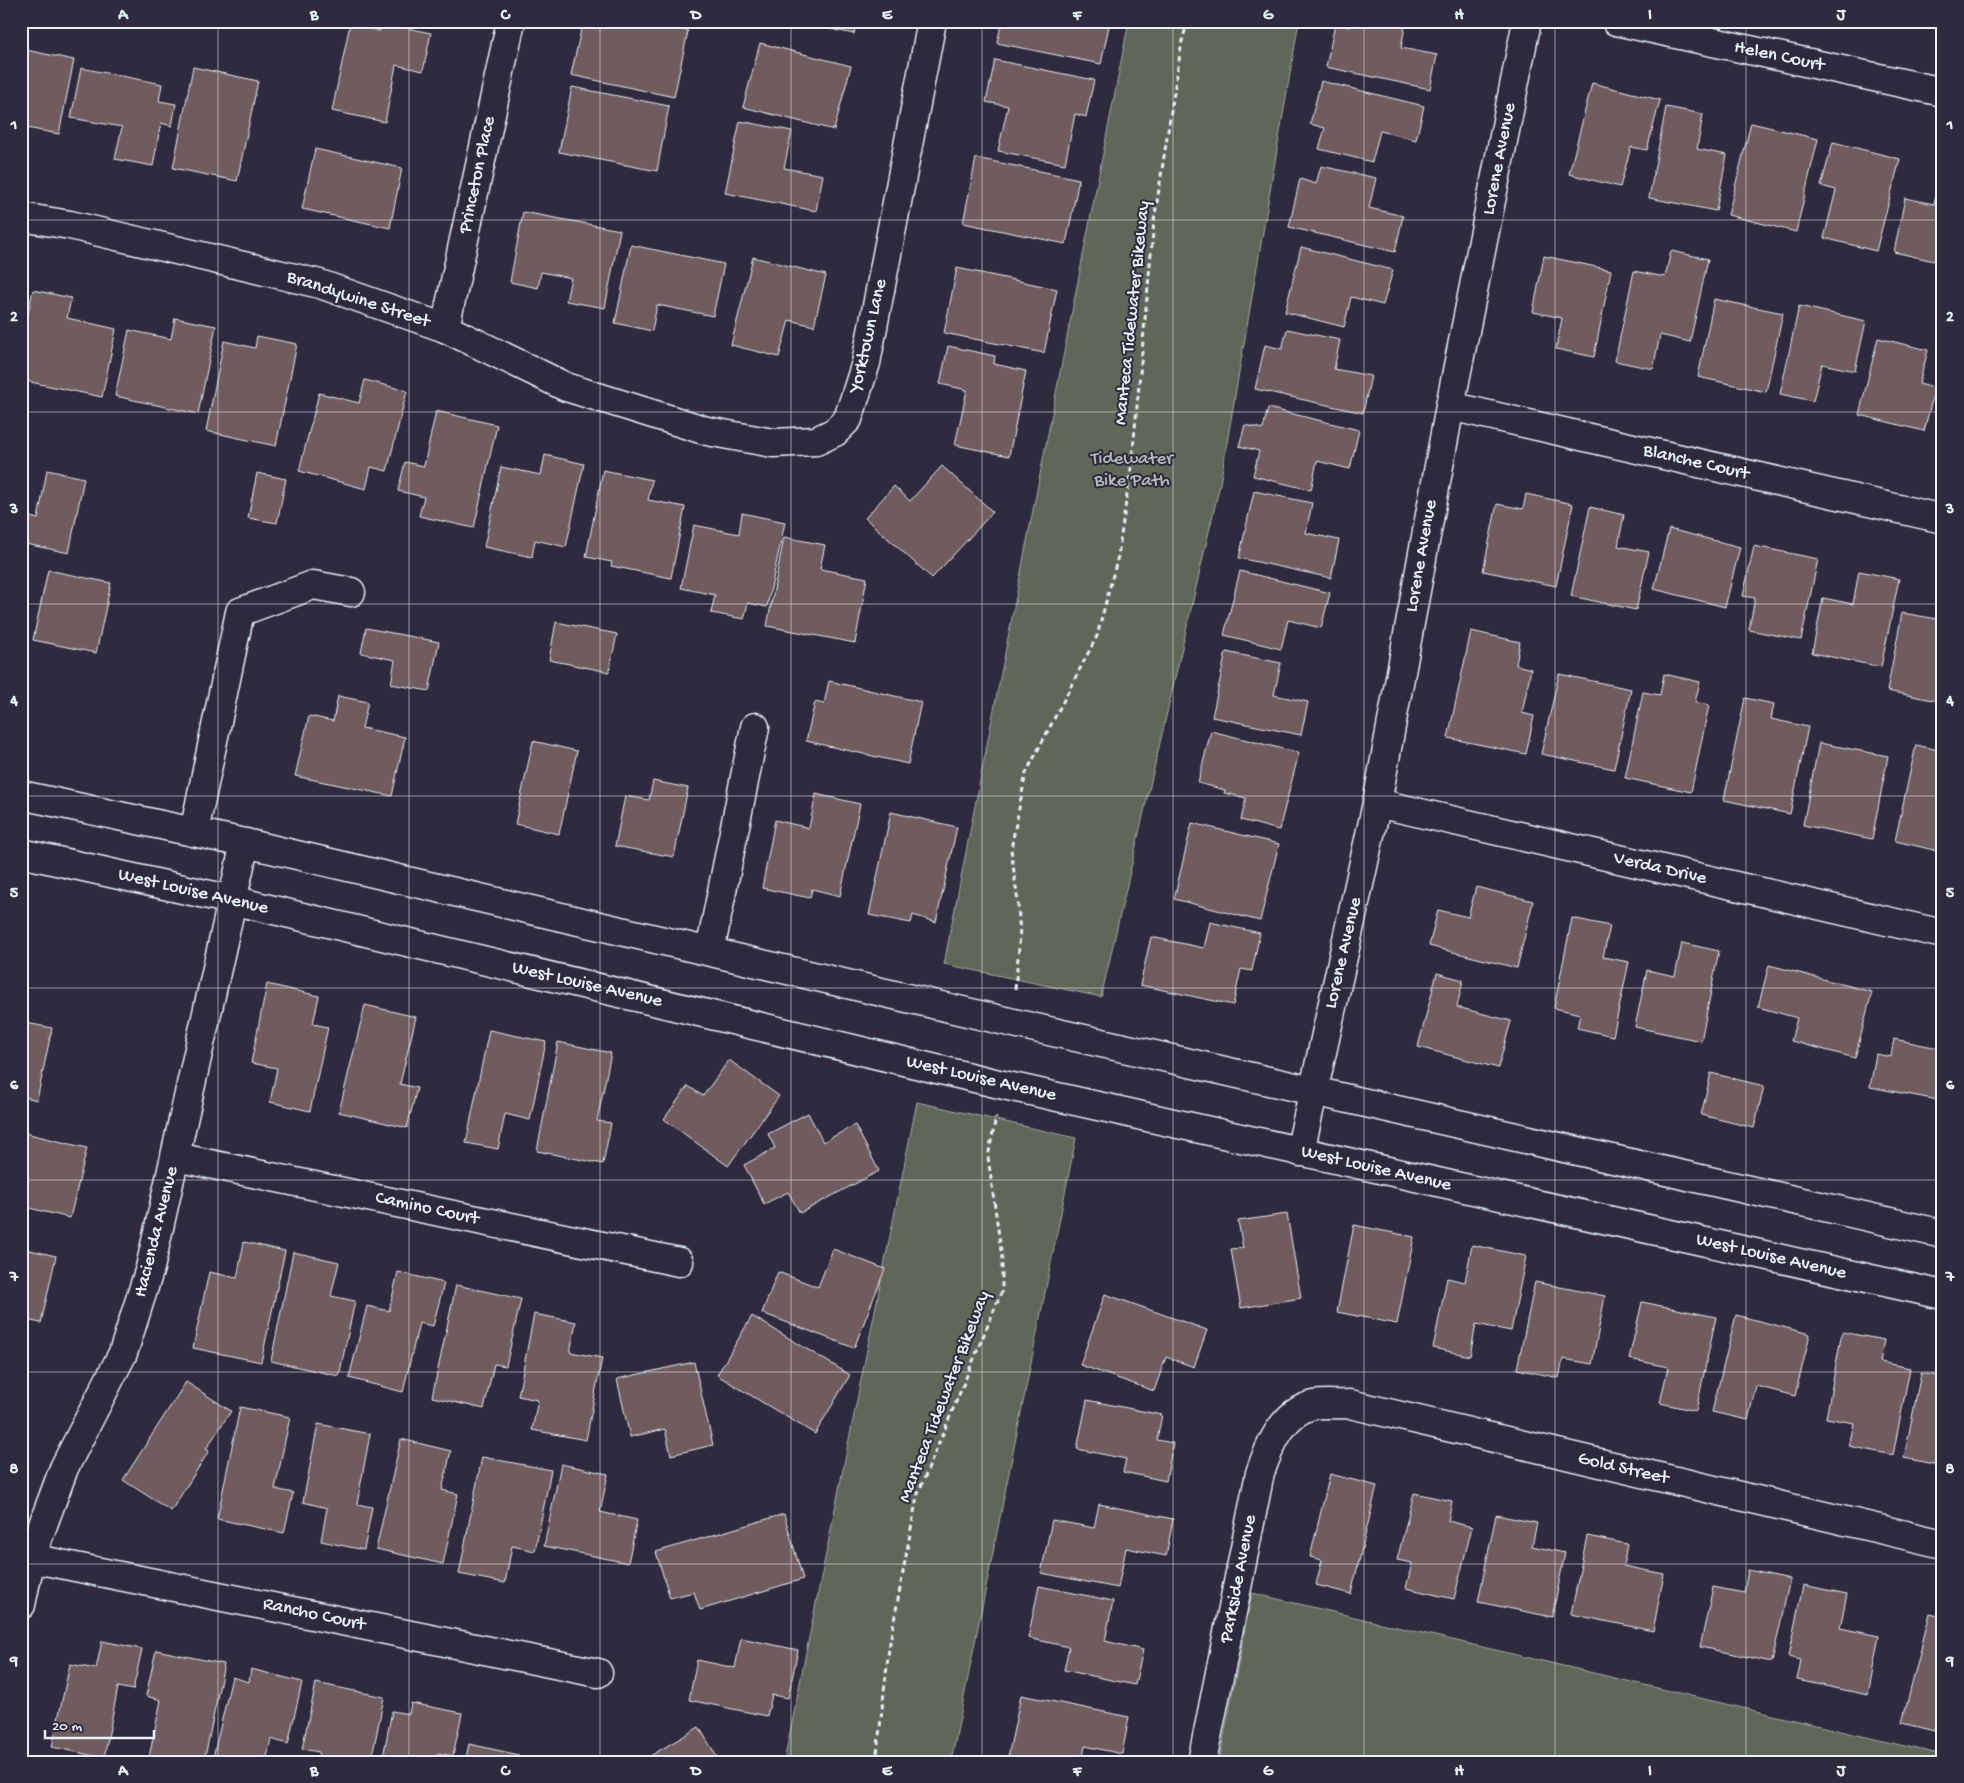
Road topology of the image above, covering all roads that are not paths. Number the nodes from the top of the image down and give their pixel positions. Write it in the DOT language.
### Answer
graph roads {
  1 [pos="511,21"];
  2 [pos="932,21"];
  3 [pos="1527,21"];
  4 [pos="1616,21"];
  5 [pos="1943,92"];
  6 [pos="21,216"];
  7 [pos="445,328"];
  8 [pos="624,405"];
  9 [pos="1450,406"];
  10 [pos="1943,519"];
  11 [pos="352,592"];
  12 [pos="755,727"];
  13 [pos="21,795"];
  14 [pos="1378,803"];
  15 [pos="194,832"];
  16 [pos="245,843"];
  17 [pos="21,853"];
  18 [pos="232,900"];
  19 [pos="1943,934"];
  20 [pos="710,952"];
  21 [pos="1313,1090"];
  22 [pos="1300,1152"];
  23 [pos="176,1157"];
  24 [pos="1943,1234"];
  25 [pos="679,1262"];
  26 [pos="1943,1296"];
  27 [pos="1303,1410"];
  28 [pos="1943,1544"];
  29 [pos="26,1557"];
  30 [pos="21,1605"];
  31 [pos="598,1673"];
  32 [pos="1202,1762"];
  1 -- 7 [label="street, Princeton Place"];
  2 -- 8 [label="street, Yorktown Lane"];
  3 -- 9 [label="street, Lorene Avenue"];
  4 -- 5 [label="street, Helen Court"];
  6 -- 7 [label="street, Brandywine Street"];
  7 -- 8 [label="street, Brandywine Street"];
  9 -- 10 [label="street, Blanche Court"];
  9 -- 14 [label="street, Lorene Avenue"];
  11 -- 15 [label="street"];
  12 -- 20 [label="street"];
  13 -- 15 [label="street"];
  14 -- 19 [label="street, Verda Drive"];
  14 -- 21 [label="street, Lorene Avenue"];
  15 -- 16 [label="street"];
  16 -- 18 [label="street, Hacienda Avenue"];
  16 -- 20 [label="street"];
  17 -- 18 [label="street, West Louise Avenue"];
  18 -- 22 [label="street, West Louise Avenue"];
  18 -- 23 [label="street, Hacienda Avenue"];
  20 -- 21 [label="street"];
  21 -- 22 [label="street, Lorene Avenue"];
  21 -- 24 [label="street"];
  22 -- 26 [label="street, West Louise Avenue"];
  23 -- 25 [label="street, Camino Court"];
  23 -- 29 [label="street, Hacienda Avenue"];
  27 -- 28 [label="street, Gold Street"];
  27 -- 32 [label="street, Parkside Avenue"];
  29 -- 30 [label="street, Hacienda Avenue"];
  29 -- 31 [label="street, Rancho Court"];
}
